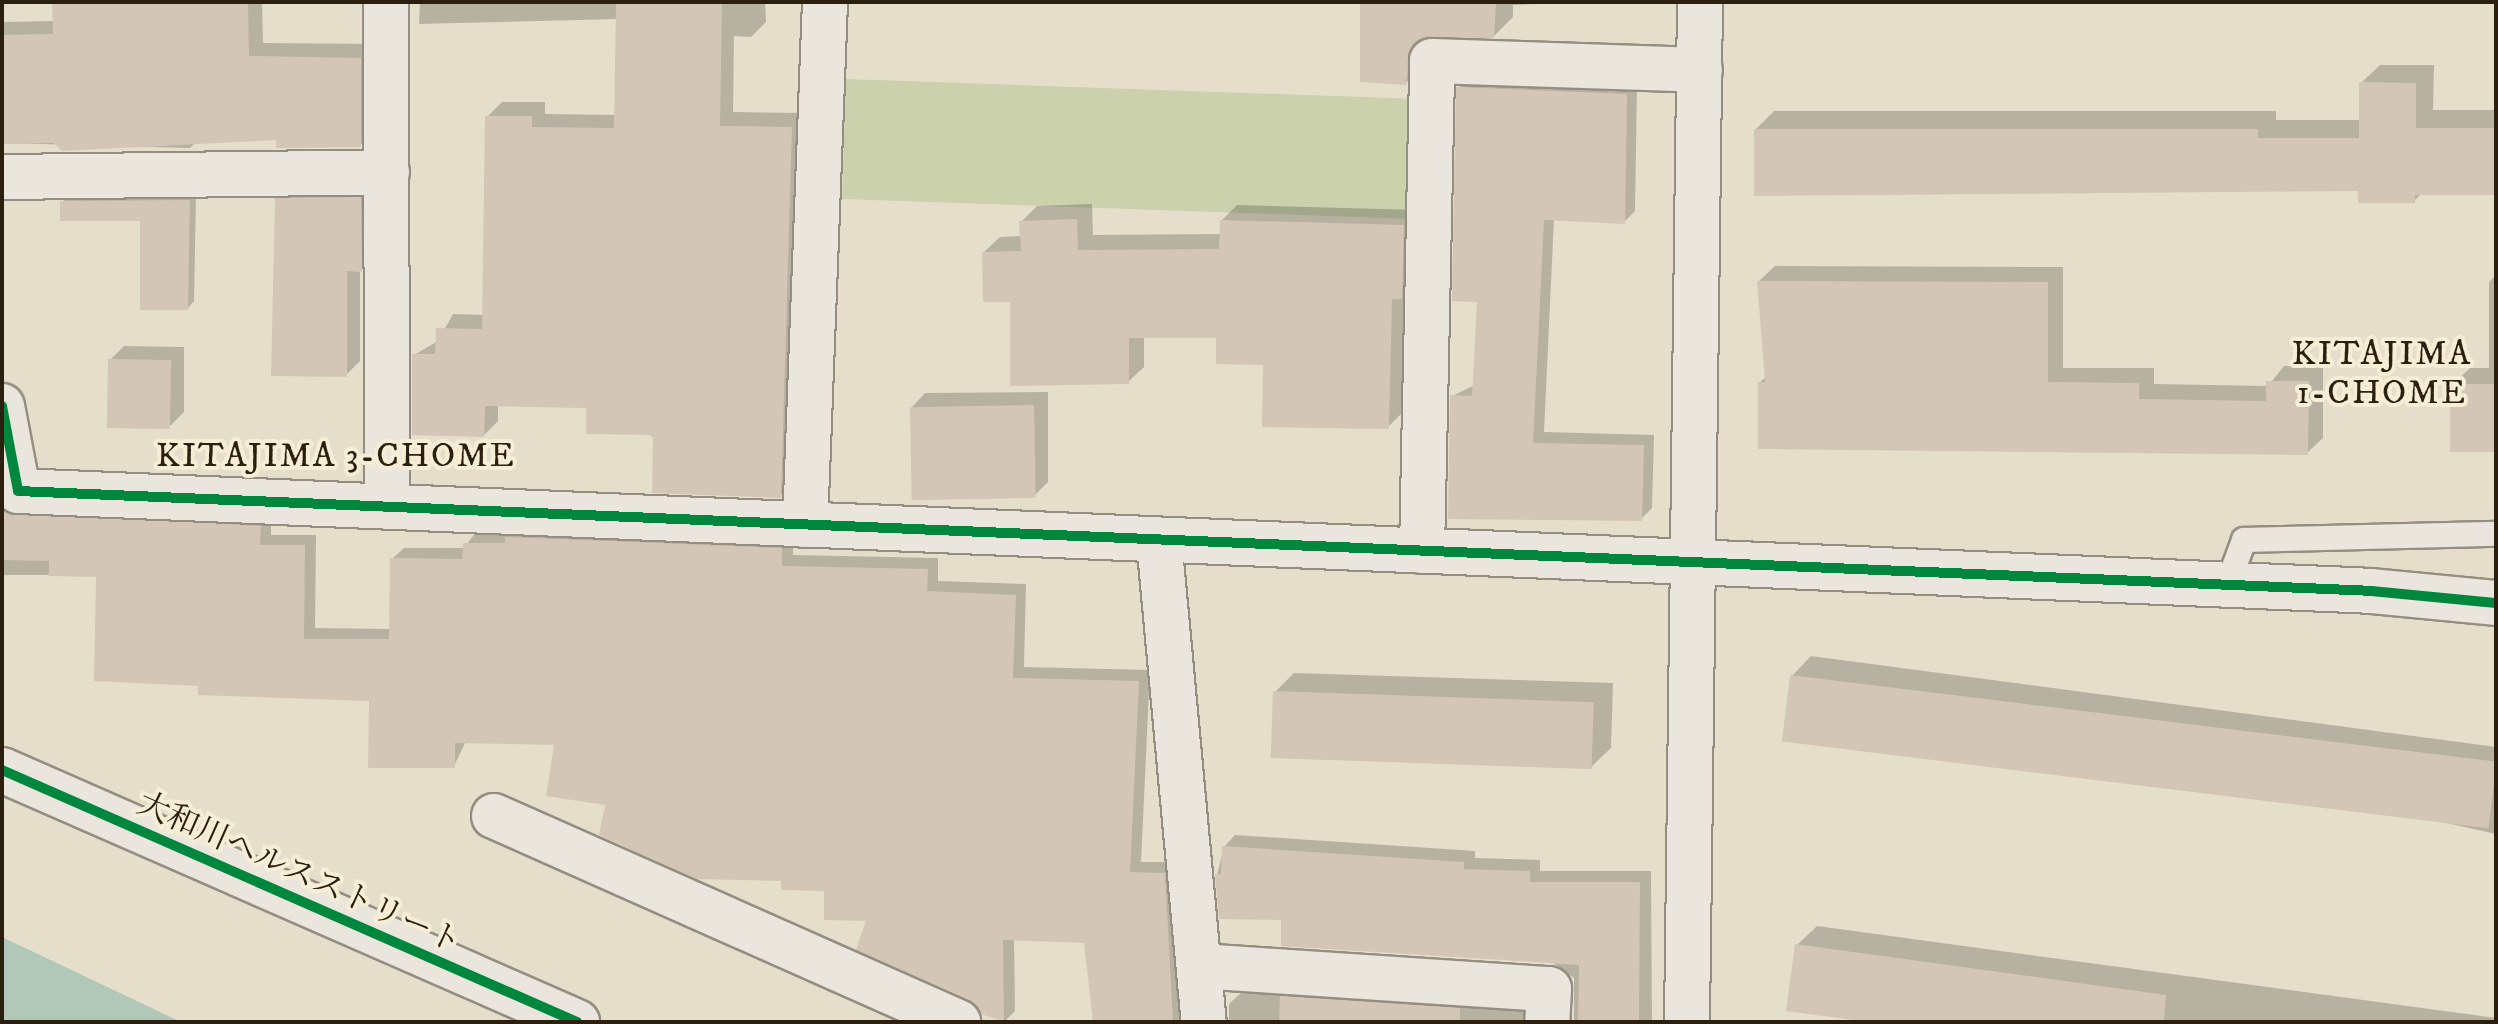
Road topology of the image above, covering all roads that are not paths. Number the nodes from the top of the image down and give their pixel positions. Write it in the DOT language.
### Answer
graph roads {
  1 [pos="386,2"];
  2 [pos="825,2"];
  3 [pos="1700,2"];
  4 [pos="1700,70"];
  5 [pos="387,172"];
  6 [pos="2,177"];
  7 [pos="2,406"];
  8 [pos="387,506"];
  9 [pos="805,525"];
  10 [pos="2496,534"];
  11 [pos="1159,540"];
  12 [pos="1422,551"];
  13 [pos="1696,561"];
  14 [pos="2227,586"];
  15 [pos="2496,603"];
  16 [pos="2,770"];
  17 [pos="494,816"];
  18 [pos="1199,966"];
  19 [pos="577,1022"];
  20 [pos="958,1022"];
  21 [pos="1204,1022"];
  22 [pos="1547,1022"];
  23 [pos="1687,1022"];
  1 -- 5 [label="street"];
  2 -- 9 [label="street"];
  3 -- 4 [label="street"];
  4 -- 12 [label="street"];
  4 -- 13 [label="street"];
  5 -- 6 [label="street"];
  5 -- 8 [label="street"];
  7 -- 8 [label="street"];
  8 -- 9 [label="street"];
  9 -- 11 [label="street"];
  10 -- 14 [label="lane"];
  11 -- 12 [label="street"];
  11 -- 18 [label="street"];
  12 -- 13 [label="street"];
  13 -- 14 [label="street"];
  13 -- 23 [label="street"];
  14 -- 15 [label="street"];
  16 -- 19 [label="street, 大和川ヘルスストリート"];
  17 -- 20 [label="street"];
  18 -- 21 [label="street"];
  18 -- 22 [label="street"];
}
